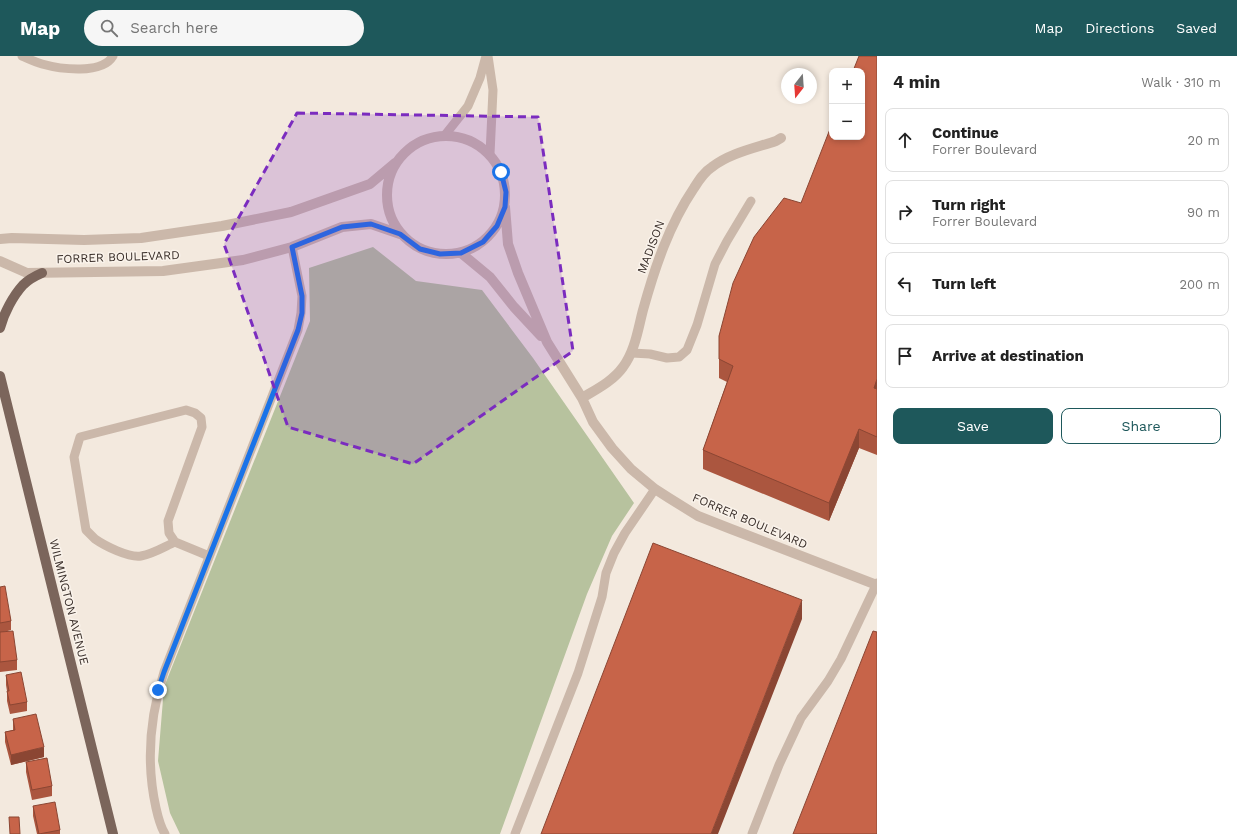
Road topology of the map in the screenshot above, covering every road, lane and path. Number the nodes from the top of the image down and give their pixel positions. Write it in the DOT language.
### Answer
graph roads {
  1 [pos="22,56"];
  2 [pos="113,56"];
  3 [pos="487,56"];
  4 [pos="445,135"];
  5 [pos="781,138"];
  6 [pos="490,154"];
  7 [pos="395,163"];
  8 [pos="751,201"];
  9 [pos="505,207"];
  10 [pos="400,234"];
  11 [pos="0,240"];
  12 [pos="292,247"];
  13 [pos="461,253"];
  14 [pos="0,261"];
  15 [pos="42,273"];
  16 [pos="0,328"];
  17 [pos="546,342"];
  18 [pos="632,353"];
  19 [pos="0,376"];
  20 [pos="582,398"];
  21 [pos="655,489"];
  22 [pos="175,542"];
  23 [pos="209,556"];
  24 [pos="877,584"];
  25 [pos="113,834"];
  26 [pos="165,834"];
  27 [pos="514,834"];
  28 [pos="752,834"];
  1 -- 2 [label="lane"];
  3 -- 4 [label="lane"];
  3 -- 6 [label="lane"];
  4 -- 6 [label="street, FORRER BOULEVARD"];
  4 -- 7 [label="street, FORRER BOULEVARD"];
  5 -- 18 [label="street, MADISON"];
  6 -- 9 [label="street, FORRER BOULEVARD"];
  7 -- 10 [label="street, FORRER BOULEVARD"];
  7 -- 11 [label="street, FORRER BOULEVARD"];
  8 -- 18 [label="lane"];
  9 -- 13 [label="street, FORRER BOULEVARD"];
  9 -- 17 [label="street, FORRER BOULEVARD"];
  10 -- 12 [label="street, FORRER BOULEVARD"];
  10 -- 13 [label="street, FORRER BOULEVARD"];
  12 -- 15 [label="street, FORRER BOULEVARD"];
  12 -- 23 [label="lane"];
  13 -- 17 [label="street, FORRER BOULEVARD"];
  14 -- 15 [label="street, FORRER BOULEVARD"];
  15 -- 16 [label="main road"];
  17 -- 20 [label="street, FORRER BOULEVARD"];
  18 -- 20 [label="street, MADISON"];
  19 -- 25 [label="main road, WILMINGTON AVENUE"];
  20 -- 21 [label="street, FORRER BOULEVARD"];
  21 -- 24 [label="street, FORRER BOULEVARD"];
  21 -- 27 [label="lane"];
  22 -- 22 [label="lane"];
  22 -- 23 [label="lane"];
  23 -- 26 [label="lane"];
  24 -- 28 [label="lane"];
}
